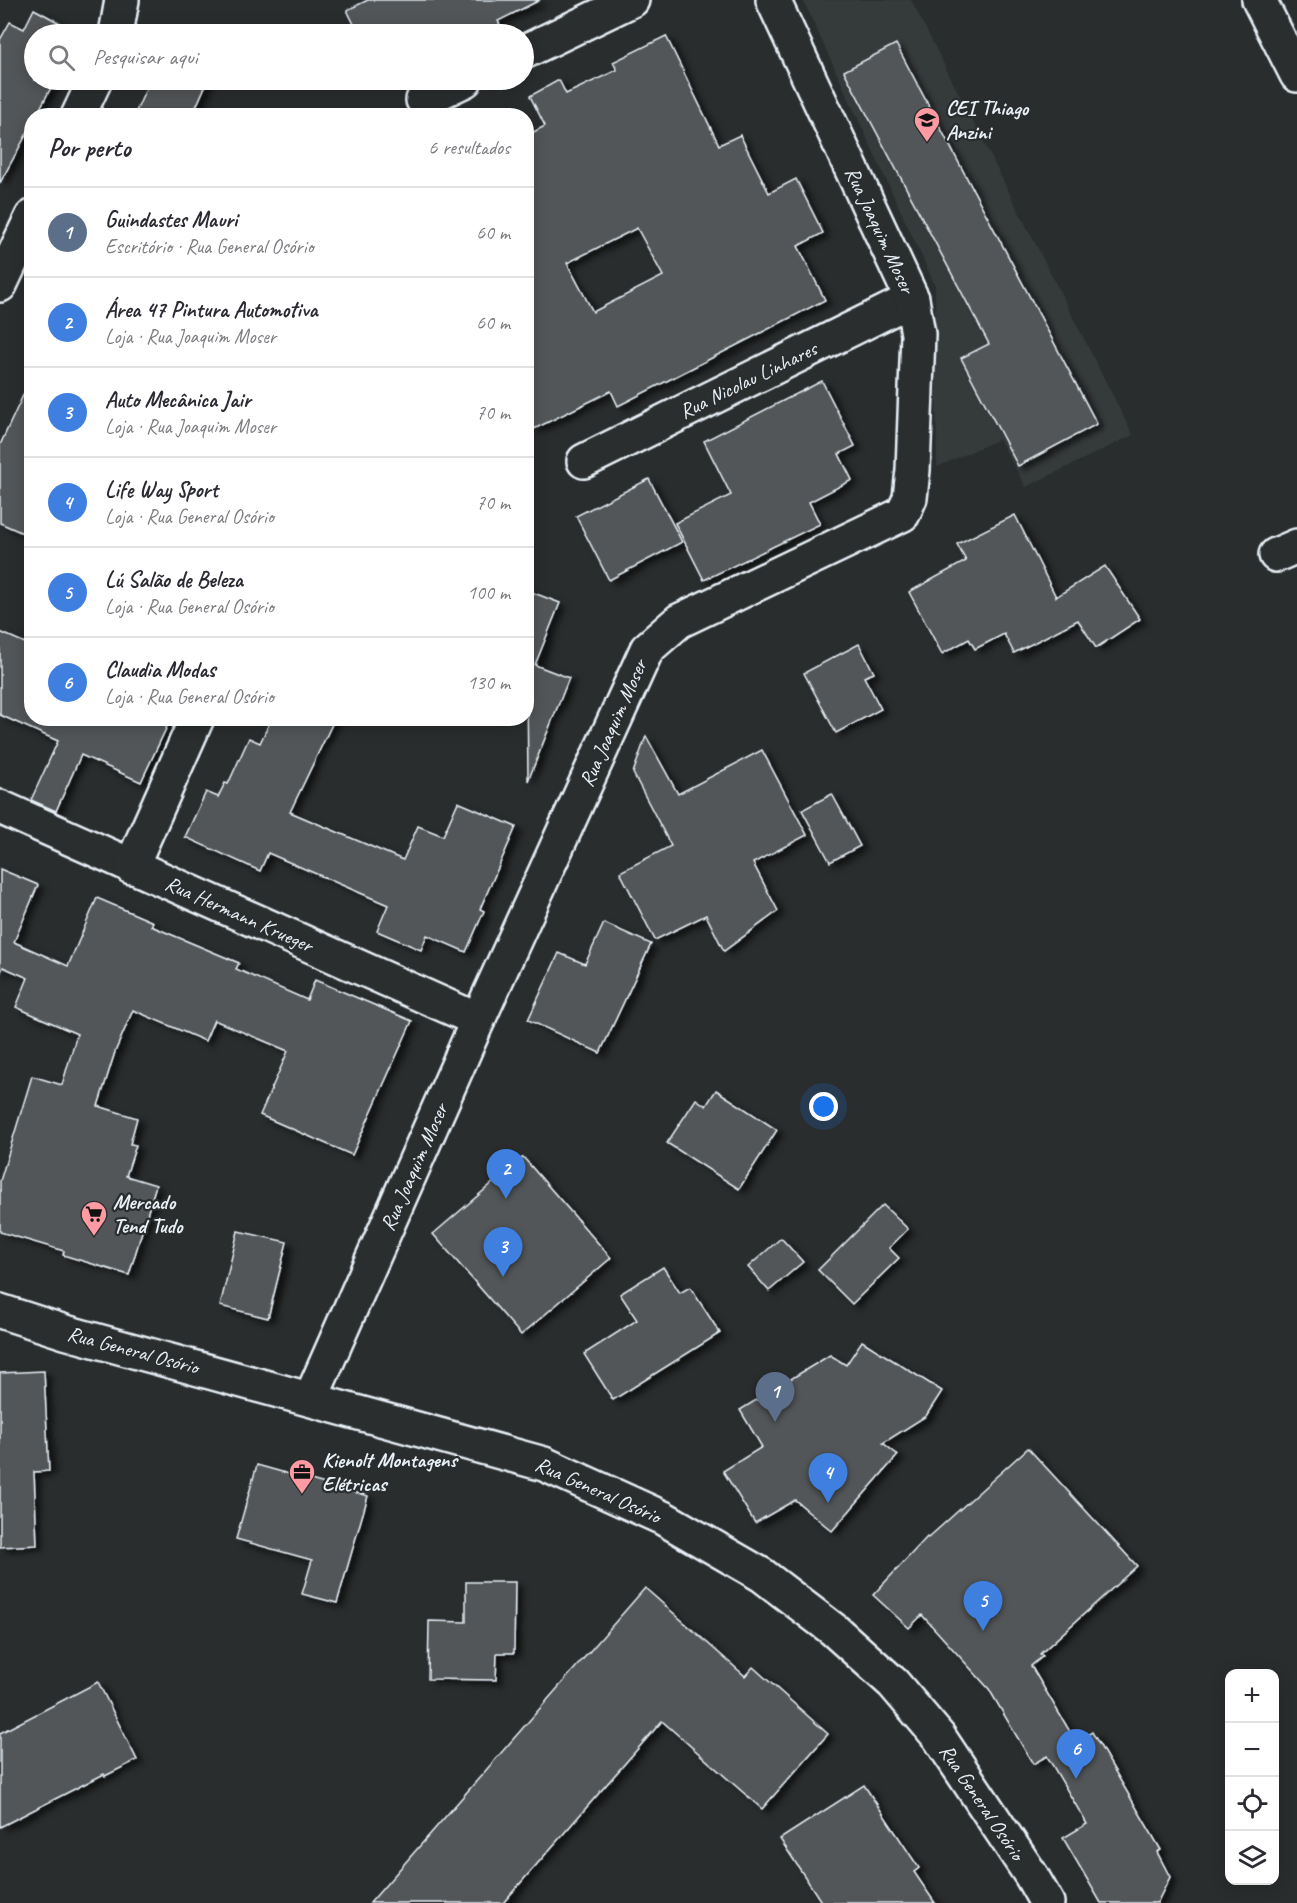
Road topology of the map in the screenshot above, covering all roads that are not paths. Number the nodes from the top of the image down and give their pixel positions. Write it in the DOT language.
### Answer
graph roads {
  1 [pos="122,0"];
  2 [pos="632,0"];
  3 [pos="773,0"];
  4 [pos="1259,0"];
  5 [pos="118,24"];
  6 [pos="534,47"];
  7 [pos="1297,75"];
  8 [pos="90,90"];
  9 [pos="444,90"];
  10 [pos="423,100"];
  11 [pos="82,108"];
  12 [pos="24,234"];
  13 [pos="0,285"];
  14 [pos="912,299"];
  15 [pos="584,461"];
  16 [pos="193,726"];
  17 [pos="0,807"];
  18 [pos="131,867"];
  19 [pos="478,1020"];
  20 [pos="0,1311"];
  21 [pos="311,1398"];
  22 [pos="1047,1903"];
  1 -- 5 [label="street"];
  2 -- 6 [label="street"];
  3 -- 14 [label="street, Rua Joaquim Moser"];
  4 -- 7 [label="street"];
  8 -- 11 [label="street"];
  9 -- 10 [label="street"];
  12 -- 13 [label="street"];
  14 -- 15 [label="street, Rua Nicolau Linhares"];
  14 -- 19 [label="street, Rua Joaquim Moser"];
  16 -- 18 [label="street"];
  17 -- 18 [label="street, Rua Hermann Krueger"];
  18 -- 19 [label="street, Rua Hermann Krueger"];
  19 -- 21 [label="street, Rua Joaquim Moser"];
  20 -- 21 [label="street, Rua General Osório"];
  21 -- 22 [label="street, Rua General Osório"];
}
